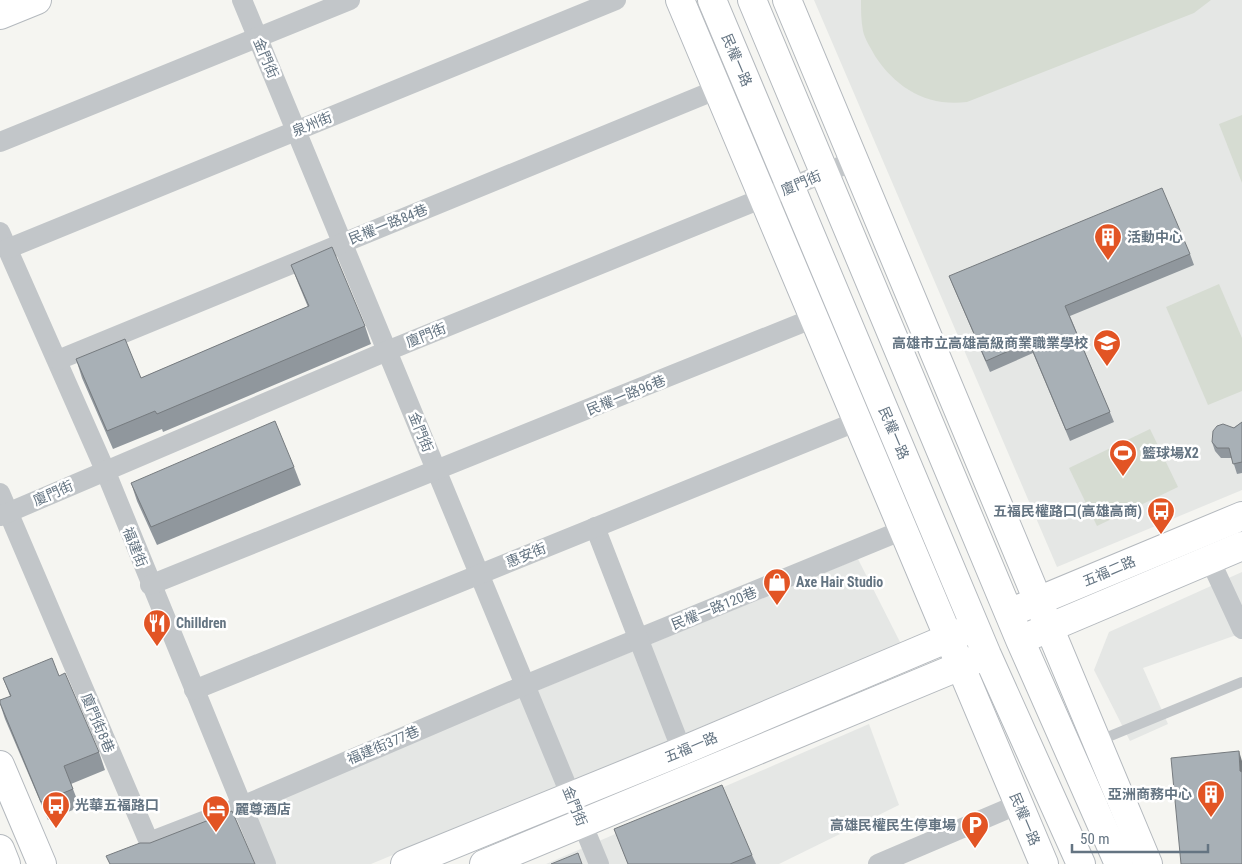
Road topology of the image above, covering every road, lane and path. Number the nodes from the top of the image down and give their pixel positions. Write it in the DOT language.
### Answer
graph roads {
  1 [pos="37,0"];
  2 [pos="242,0"];
  3 [pos="350,0"];
  4 [pos="616,0"];
  5 [pos="680,0"];
  6 [pos="712,0"];
  7 [pos="752,0"];
  8 [pos="787,0"];
  9 [pos="0,15"];
  10 [pos="258,37"];
  11 [pos="718,89"];
  12 [pos="297,131"];
  13 [pos="0,142"];
  14 [pos="854,161"];
  15 [pos="823,174"];
  16 [pos="792,187"];
  17 [pos="764,198"];
  18 [pos="4,240"];
  19 [pos="342,242"];
  20 [pos="814,318"];
  21 [pos="387,351"];
  22 [pos="58,360"];
  23 [pos="858,421"];
  24 [pos="105,470"];
  25 [pos="437,471"];
  26 [pos="0,493"];
  27 [pos="4,515"];
  28 [pos="1242,516"];
  29 [pos="595,527"];
  30 [pos="903,530"];
  31 [pos="1198,534"];
  32 [pos="1242,546"];
  33 [pos="1210,559"];
  34 [pos="479,574"];
  35 [pos="150,585"];
  36 [pos="1038,601"];
  37 [pos="1009,613"];
  38 [pos="976,627"];
  39 [pos="1050,627"];
  40 [pos="1242,629"];
  41 [pos="949,638"];
  42 [pos="638,639"];
  43 [pos="1020,640"];
  44 [pos="987,655"];
  45 [pos="961,666"];
  46 [pos="1242,682"];
  47 [pos="525,685"];
  48 [pos="194,690"];
  49 [pos="1097,741"];
  50 [pos="682,751"];
  51 [pos="0,765"];
  52 [pos="571,796"];
  53 [pos="1019,804"];
  54 [pos="242,806"];
  55 [pos="582,823"];
  56 [pos="0,849"];
  57 [pos="6,864"];
  58 [pos="42,864"];
  59 [pos="266,864"];
  60 [pos="406,864"];
  61 [pos="484,864"];
  62 [pos="599,864"];
  63 [pos="878,864"];
  64 [pos="1044,864"];
  65 [pos="1081,864"];
  66 [pos="1119,864"];
  67 [pos="1148,864"];
  1 -- 9 [label="street"];
  2 -- 10 [label="street, 金門街"];
  3 -- 10 [label="street"];
  4 -- 12 [label="street, 泉州街"];
  5 -- 11 [label="street, 民權一路"];
  6 -- 16 [label="street, 民權一路"];
  7 -- 15 [label="street"];
  8 -- 14 [label="street"];
  10 -- 12 [label="street, 金門街"];
  10 -- 13 [label="street"];
  11 -- 17 [label="street, 民權一路"];
  11 -- 19 [label="street, 民權一路84巷"];
  12 -- 18 [label="street, 泉州街"];
  12 -- 19 [label="street, 金門街"];
  14 -- 15 [label="street, 廈門街"];
  14 -- 36 [label="street"];
  15 -- 16 [label="street, 廈門街"];
  15 -- 37 [label="street"];
  16 -- 17 [label="street, 廈門街"];
  16 -- 38 [label="street, 民權一路"];
  17 -- 20 [label="street, 民權一路"];
  17 -- 21 [label="street, 廈門街"];
  18 -- 22 [label="street, 福建街"];
  19 -- 21 [label="street, 金門街"];
  19 -- 22 [label="street, 民權一路84巷"];
  20 -- 23 [label="street, 民權一路"];
  20 -- 25 [label="street, 民權一路96巷"];
  21 -- 24 [label="street, 廈門街"];
  21 -- 25 [label="street, 金門街"];
  22 -- 24 [label="street, 福建街"];
  23 -- 29 [label="street, 惠安街"];
  23 -- 30 [label="street, 民權一路"];
  24 -- 27 [label="street, 廈門街"];
  24 -- 35 [label="street, 福建街"];
  25 -- 34 [label="street, 金門街"];
  25 -- 35 [label="street, 民權一路96巷"];
  26 -- 27 [label="street"];
  27 -- 54 [label="street, 廈門街8巷"];
  28 -- 31 [label="street, 五福二路"];
  29 -- 34 [label="street, 惠安街"];
  29 -- 42 [label="street"];
  30 -- 41 [label="street, 民權一路"];
  30 -- 42 [label="street, 民權一路120巷"];
  31 -- 33 [label="street"];
  31 -- 36 [label="street, 五福二路"];
  32 -- 33 [label="street, 五福二路"];
  33 -- 39 [label="street, 五福二路"];
  33 -- 40 [label="street"];
  34 -- 47 [label="street, 金門街"];
  34 -- 48 [label="street, 惠安街"];
  35 -- 48 [label="street, 福建街"];
  36 -- 37 [label="street, 五福二路"];
  36 -- 39 [label="street"];
  37 -- 38 [label="street, 五福二路"];
  37 -- 43 [label="street"];
  38 -- 41 [label="street, 五福一路"];
  38 -- 44 [label="street, 民權一路"];
  39 -- 43 [label="street, 五福一路"];
  39 -- 49 [label="street"];
  41 -- 45 [label="street, 民權一路"];
  41 -- 50 [label="street, 五福一路"];
  42 -- 47 [label="street, 民權一路120巷"];
  42 -- 50 [label="street"];
  43 -- 44 [label="street, 五福一路"];
  43 -- 66 [label="street"];
  44 -- 45 [label="street, 五福一路"];
  44 -- 65 [label="street, 民權一路"];
  45 -- 53 [label="street, 民權一路"];
  45 -- 55 [label="street, 五福一路"];
  46 -- 49 [label="lane"];
  47 -- 52 [label="street, 金門街"];
  47 -- 54 [label="street, 福建街377巷"];
  48 -- 54 [label="street, 福建街"];
  49 -- 67 [label="street"];
  50 -- 52 [label="street, 五福一路"];
  51 -- 58 [label="street"];
  52 -- 55 [label="street, 金門街"];
  52 -- 60 [label="street, 五福一路"];
  53 -- 63 [label="street"];
  53 -- 64 [label="street, 民權一路"];
  54 -- 59 [label="street, 福建街"];
  55 -- 61 [label="street, 五福一路"];
  55 -- 62 [label="street, 金門街"];
  56 -- 57 [label="street"];
}
